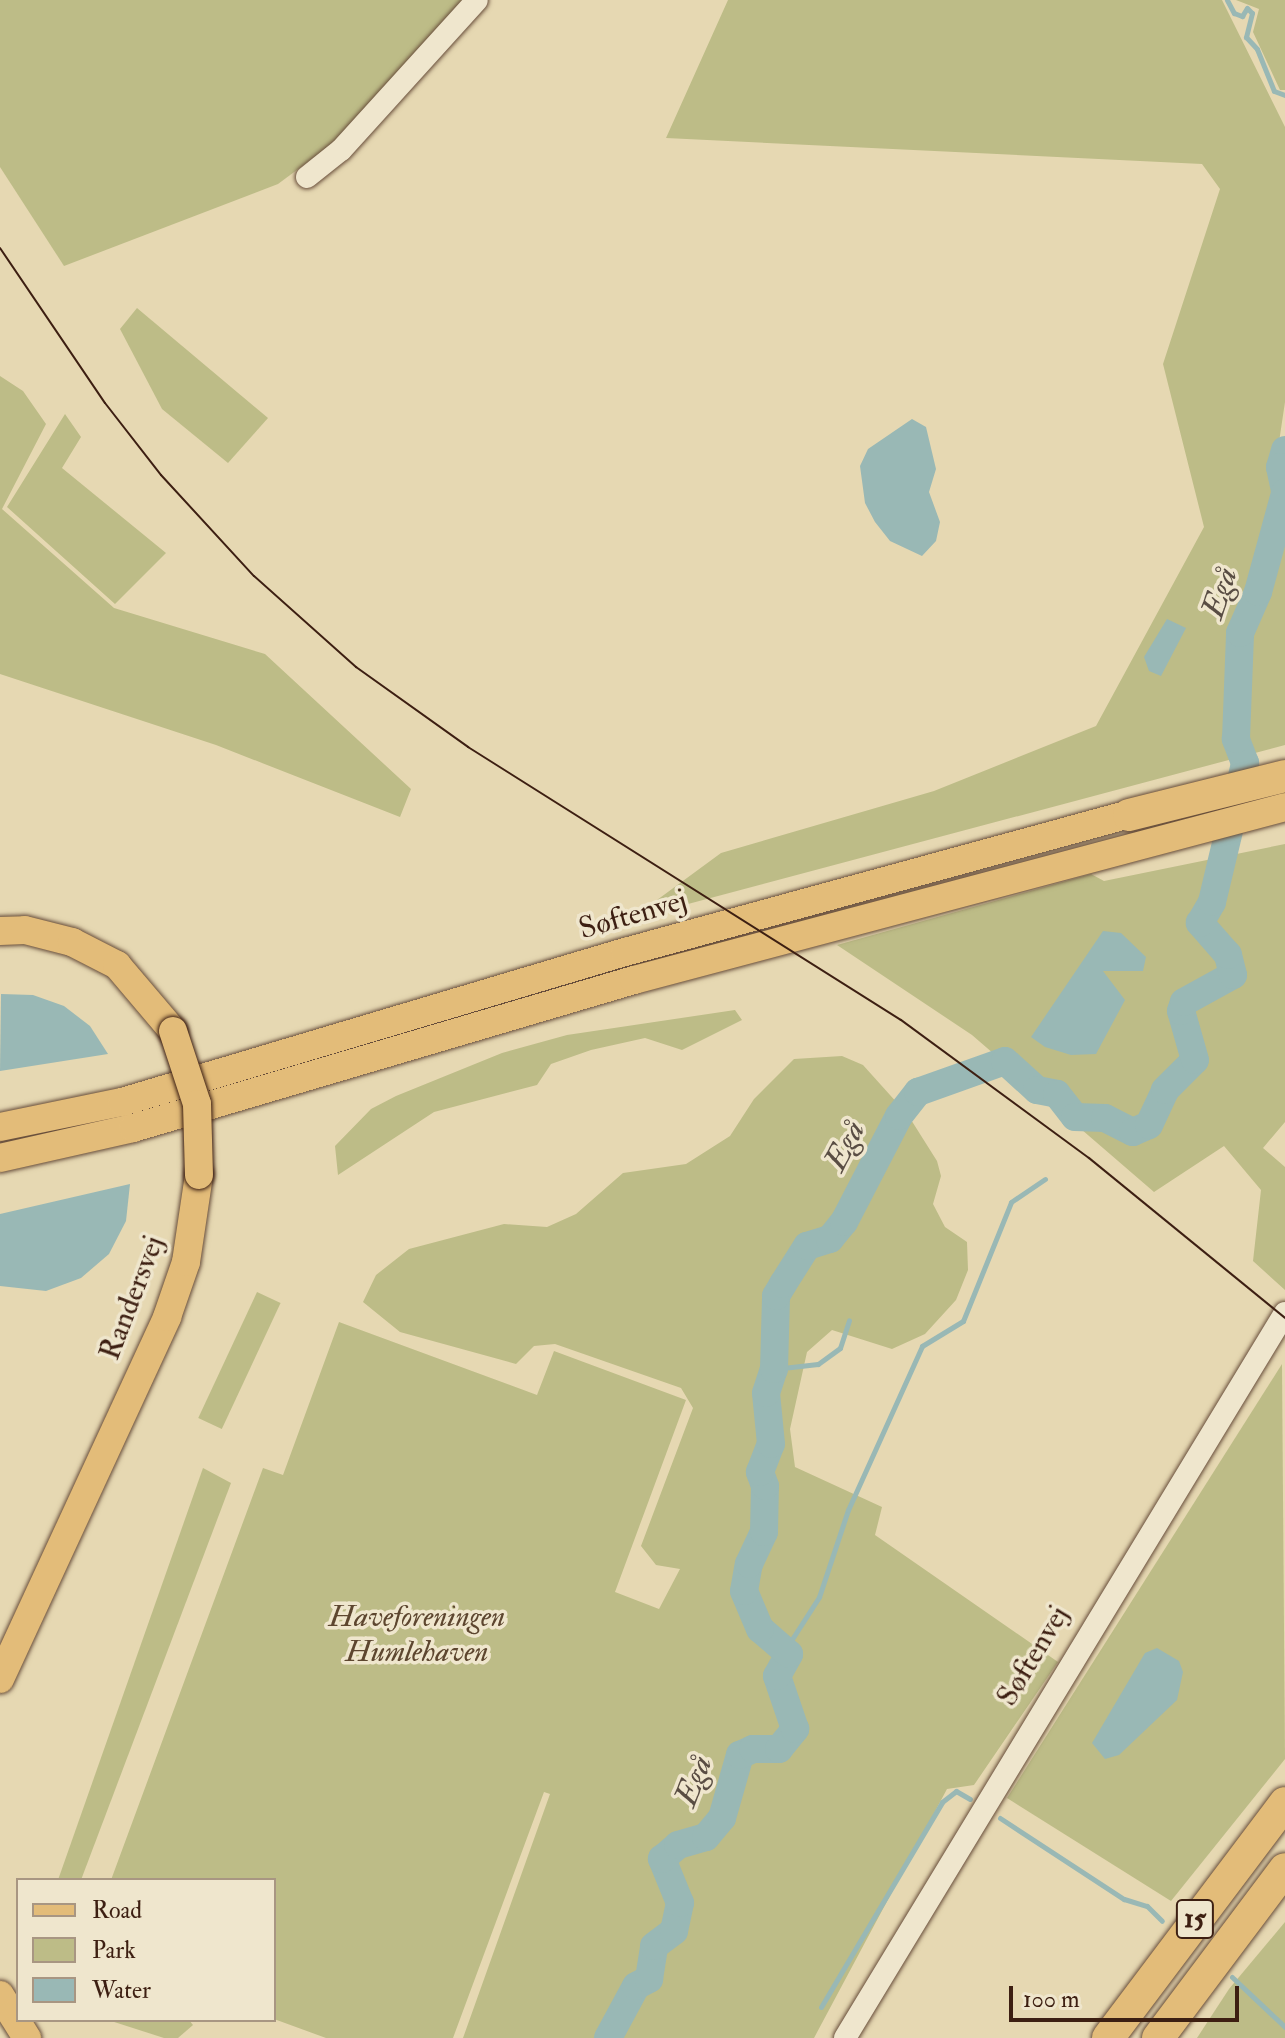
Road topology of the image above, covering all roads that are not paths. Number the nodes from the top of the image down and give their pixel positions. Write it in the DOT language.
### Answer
graph roads {
  1 [pos="477,0"];
  2 [pos="307,177"];
  3 [pos="1285,765"];
  4 [pos="1285,776"];
  5 [pos="1172,803"];
  6 [pos="1285,807"];
  7 [pos="1129,815"];
  8 [pos="0,931"];
  9 [pos="0,1127"];
  10 [pos="0,1158"];
  11 [pos="1285,1313"];
  12 [pos="0,1679"];
  13 [pos="1285,1803"];
  14 [pos="1285,1869"];
  15 [pos="0,1995"];
  16 [pos="16,2020"];
  17 [pos="845,2038"];
  18 [pos="1108,2038"];
  19 [pos="1158,2038"];
  1 -- 2 [label="street"];
  3 -- 5 [label="main road"];
  4 -- 5 [label="highway"];
  5 -- 7 [label="highway"];
  6 -- 10 [label="main road, Søftenvej"];
  7 -- 9 [label="main road, Søftenvej"];
  8 -- 12 [label="main road, Randersvej, bridge"];
  11 -- 17 [label="street, Søftenvej"];
  13 -- 18 [label="highway, 15"];
  14 -- 19 [label="highway, 15"];
  15 -- 16 [label="main road"];
}
